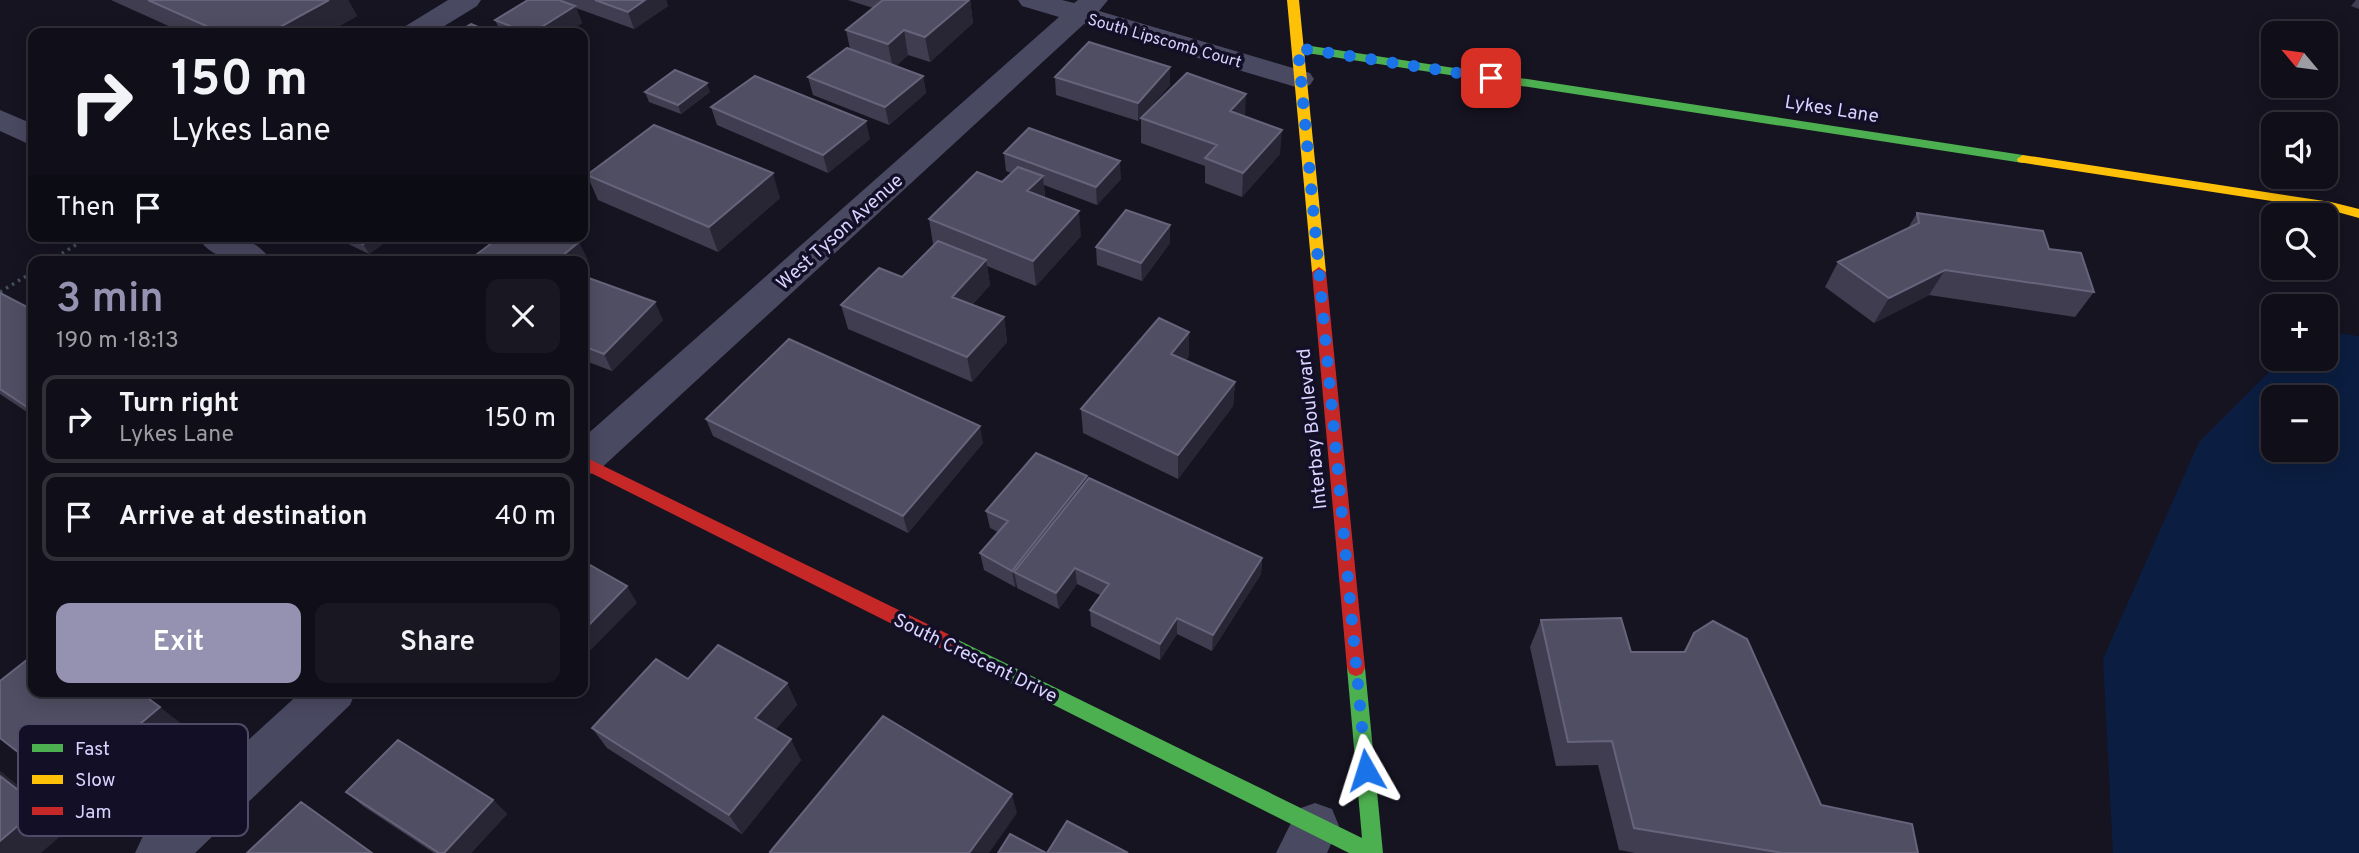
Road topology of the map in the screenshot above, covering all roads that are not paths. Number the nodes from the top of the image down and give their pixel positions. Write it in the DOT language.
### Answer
graph roads {
  1 [pos="467,0"];
  2 [pos="1032,0"];
  3 [pos="1293,0"];
  4 [pos="1086,8"];
  5 [pos="422,28"];
  6 [pos="1298,48"];
  7 [pos="1299,79"];
  8 [pos="0,118"];
  9 [pos="28,133"];
  10 [pos="2359,214"];
  11 [pos="224,242"];
  12 [pos="246,256"];
  13 [pos="588,456"];
  14 [pos="588,464"];
  15 [pos="328,697"];
  16 [pos="248,771"];
  17 [pos="178,836"];
  18 [pos="1308,839"];
  19 [pos="160,853"];
  20 [pos="1372,853"];
  1 -- 5 [label="street"];
  2 -- 4 [label="street, South Lipscomb Court"];
  3 -- 6 [label="street, Interbay Boulevard"];
  4 -- 7 [label="street, South Lipscomb Court"];
  4 -- 13 [label="street, West Tyson Avenue"];
  6 -- 7 [label="street, Interbay Boulevard"];
  6 -- 10 [label="street, Lykes Lane"];
  7 -- 20 [label="street, Interbay Boulevard"];
  8 -- 9 [label="street"];
  11 -- 12 [label="street"];
  14 -- 18 [label="street, South Crescent Drive"];
  15 -- 16 [label="street"];
  17 -- 19 [label="street"];
  18 -- 20 [label="street, South Crescent Drive"];
}
